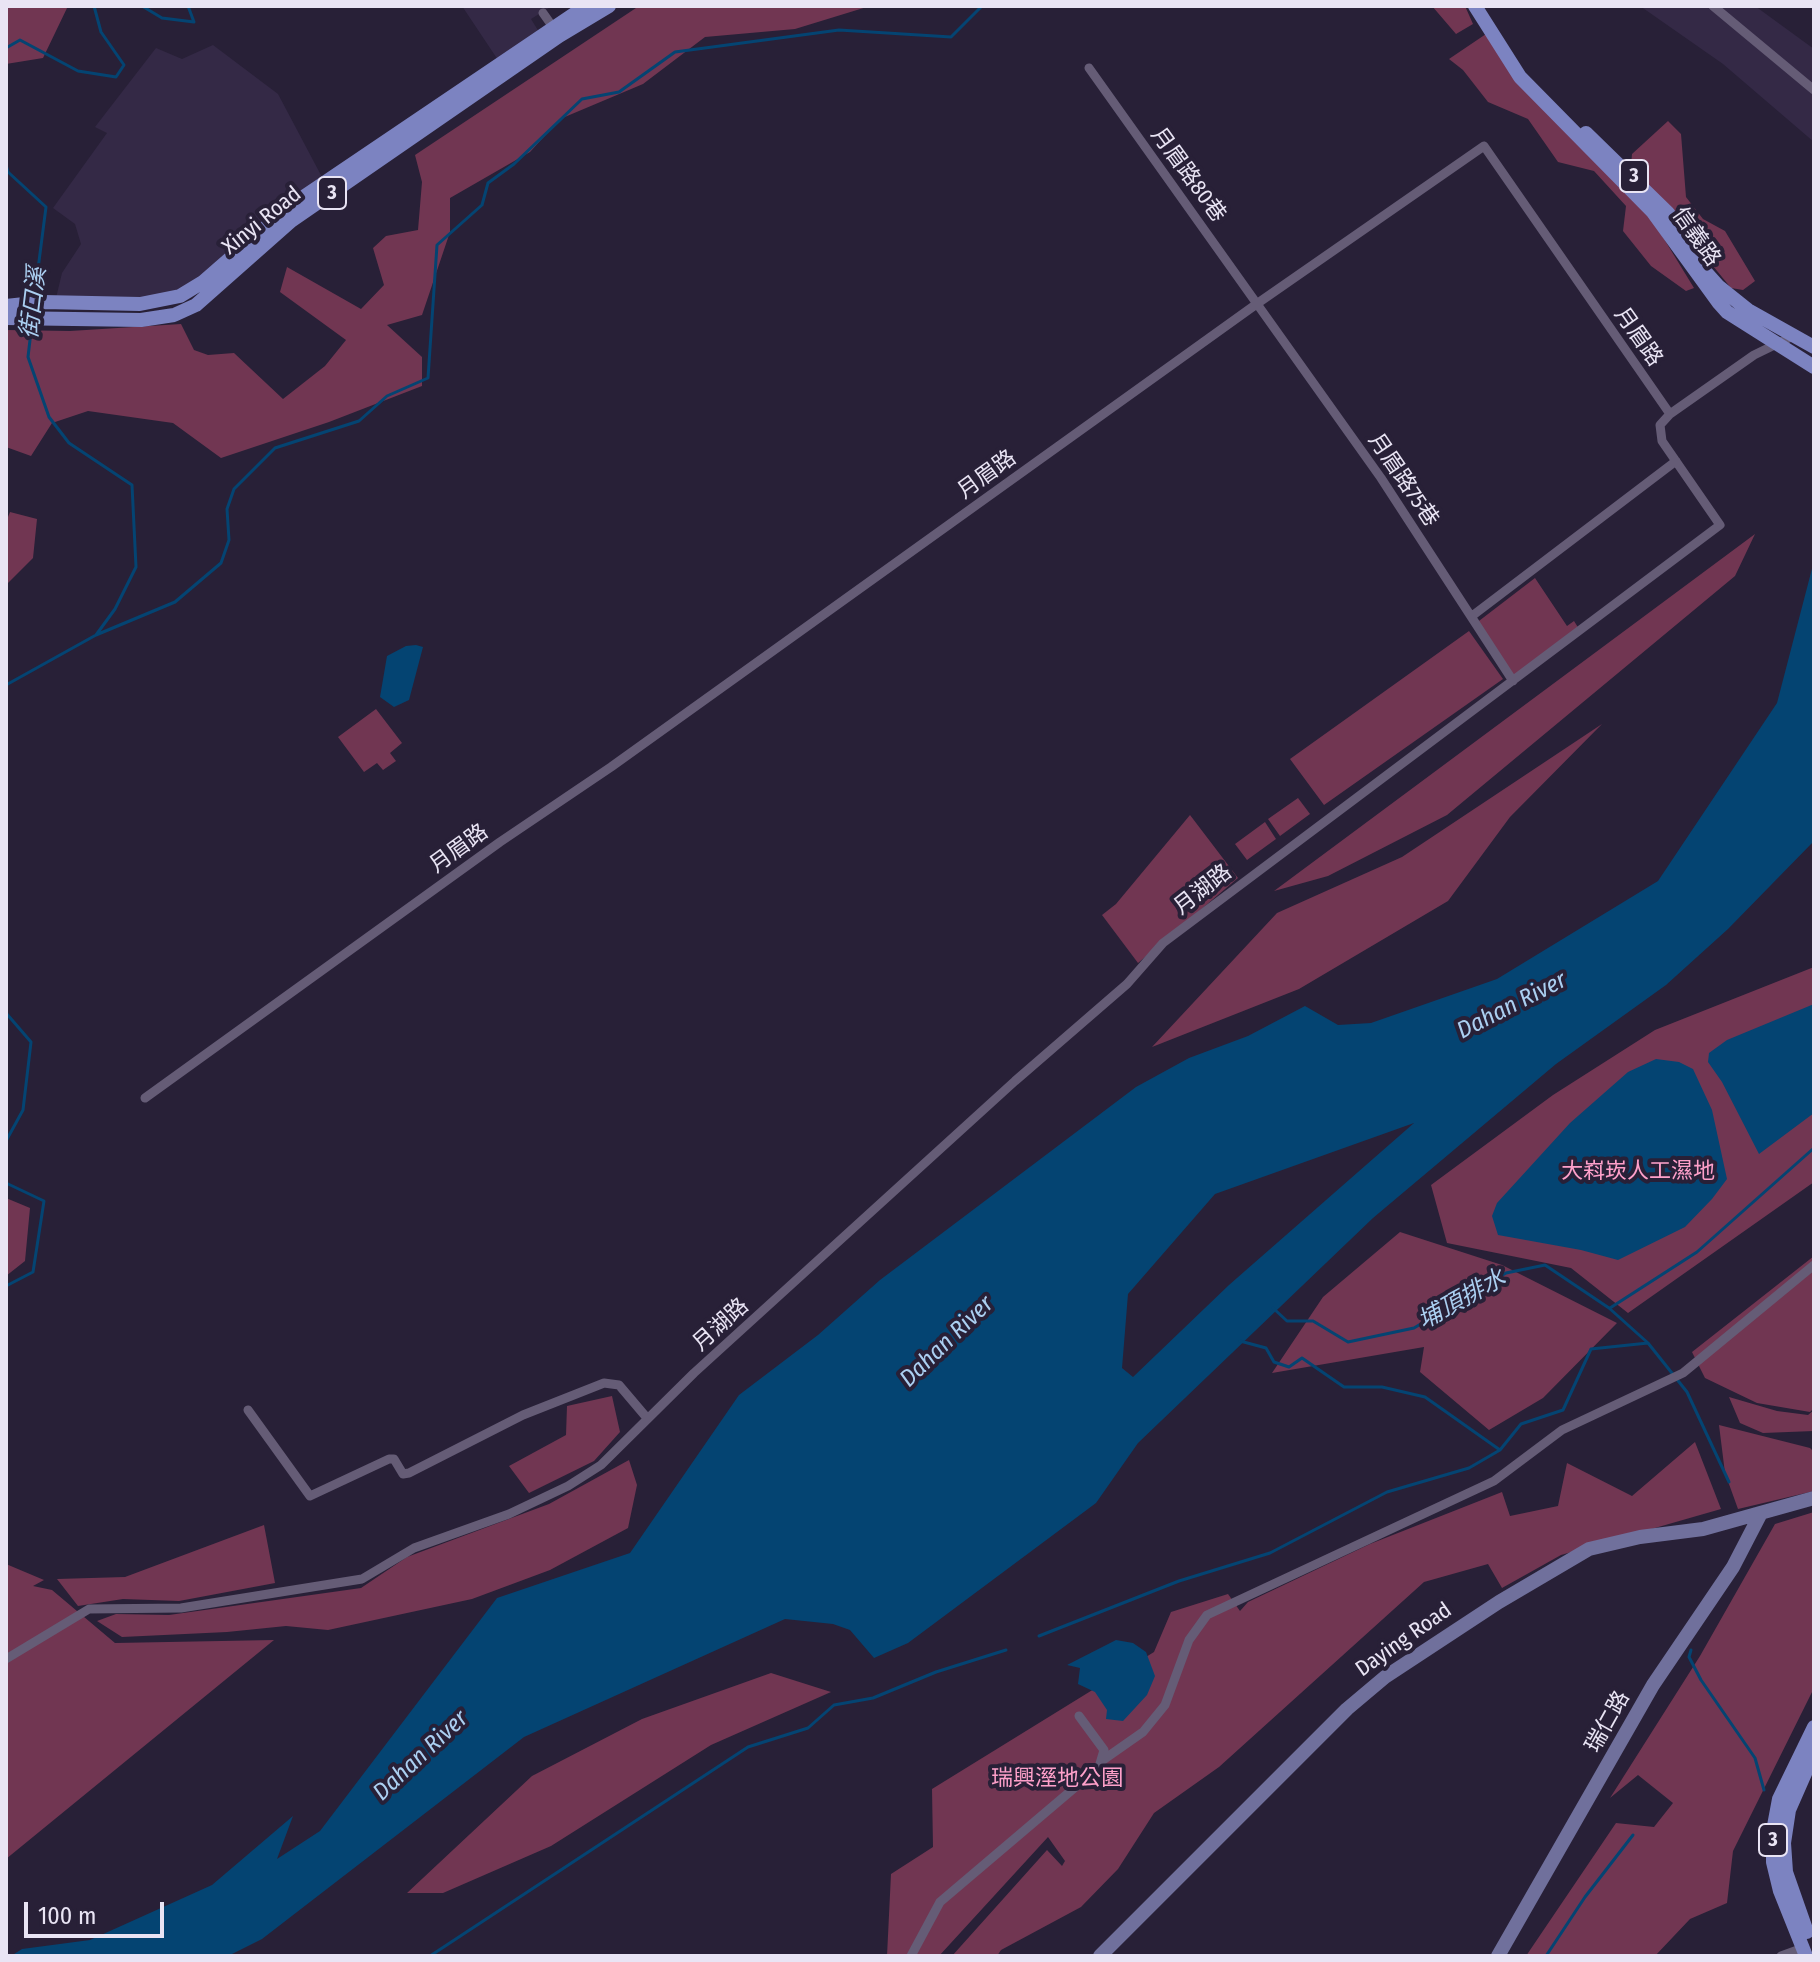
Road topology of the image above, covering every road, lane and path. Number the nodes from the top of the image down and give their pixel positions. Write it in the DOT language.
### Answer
graph roads {
  1 [pos="586,6"];
  2 [pos="609,6"];
  3 [pos="1475,6"];
  4 [pos="1483,6"];
  5 [pos="1713,6"];
  6 [pos="543,13"];
  7 [pos="556,31"];
  8 [pos="1089,68"];
  9 [pos="1814,90"];
  10 [pos="276,225"];
  11 [pos="1258,303"];
  12 [pos="6,306"];
  13 [pos="6,318"];
  14 [pos="1791,337"];
  15 [pos="1774,343"];
  16 [pos="1814,347"];
  17 [pos="1811,364"];
  18 [pos="1670,414"];
  19 [pos="1676,461"];
  20 [pos="1472,616"];
  21 [pos="1513,681"];
  22 [pos="145,1098"];
  23 [pos="1814,1265"];
  24 [pos="248,1410"];
  25 [pos="647,1418"];
  26 [pos="1814,1498"];
  27 [pos="1761,1513"];
  28 [pos="6,1659"];
  29 [pos="1079,1716"];
  30 [pos="1814,1727"];
  31 [pos="1814,1753"];
  32 [pos="1103,1760"];
  33 [pos="1808,1952"];
  34 [pos="911,1956"];
  35 [pos="1100,1956"];
  36 [pos="1498,1956"];
  37 [pos="1781,1956"];
  1 -- 7 [label="main road, Xinyi Road / 3"];
  2 -- 7 [label="main road, Xinyi Road / 3"];
  3 -- 15 [label="main road, 信義路 / 3"];
  4 -- 14 [label="main road, 信義路 / 3"];
  5 -- 9 [label="street"];
  6 -- 7 [label="street"];
  7 -- 10 [label="main road, Xinyi Road / 3"];
  8 -- 11 [label="street, 月眉路80巷"];
  10 -- 12 [label="main road, Xinyi Road / 3"];
  10 -- 13 [label="main road, Xinyi Road / 3"];
  11 -- 18 [label="street, 月眉路"];
  11 -- 20 [label="street, 月眉路75巷"];
  11 -- 22 [label="street, 月眉路"];
  14 -- 15 [label="street"];
  14 -- 16 [label="main road, 信義路 / 3"];
  15 -- 17 [label="main road, 信義路 / 3"];
  15 -- 18 [label="street"];
  18 -- 19 [label="street, 月湖路"];
  19 -- 20 [label="street"];
  19 -- 21 [label="street, 月湖路"];
  20 -- 21 [label="street, 月眉路75巷"];
  21 -- 25 [label="street, 月湖路"];
  23 -- 32 [label="street"];
  24 -- 25 [label="street"];
  25 -- 28 [label="street, 月湖路"];
  26 -- 27 [label="street, Daying Road"];
  27 -- 35 [label="street, Daying Road"];
  27 -- 36 [label="street, 瑞仁路"];
  29 -- 32 [label="street"];
  30 -- 33 [label="main road, 3"];
  31 -- 33 [label="main road, 3"];
  32 -- 34 [label="street"];
  33 -- 37 [label="street"];
}
